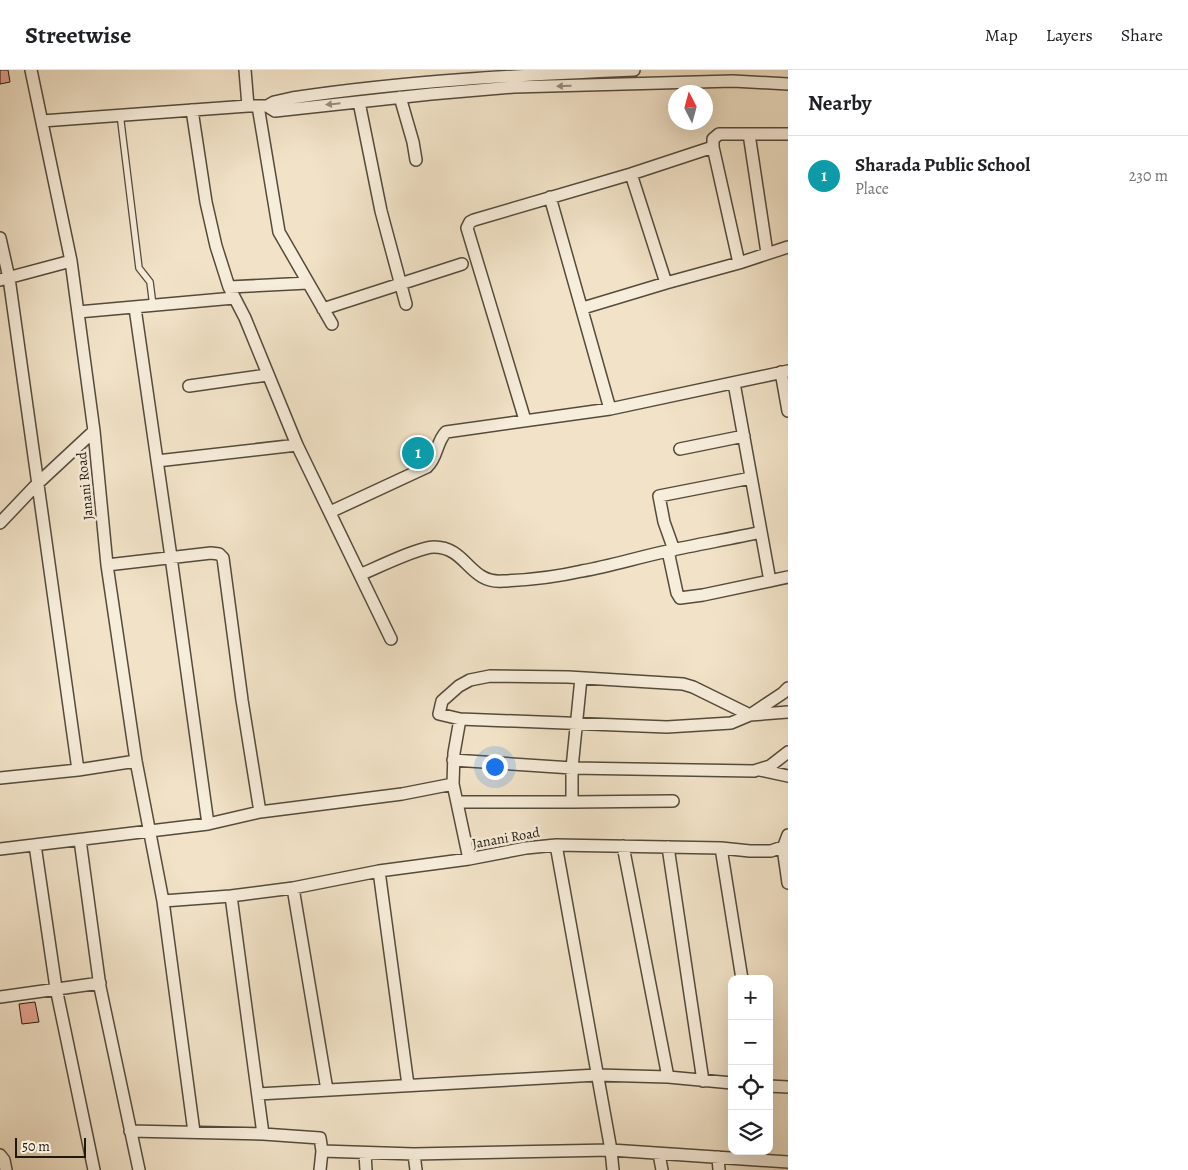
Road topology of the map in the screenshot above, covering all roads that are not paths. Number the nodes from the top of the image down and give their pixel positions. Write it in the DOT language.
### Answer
graph roads {
  1 [pos="30,70"];
  2 [pos="245,70"];
  3 [pos="634,70"];
  4 [pos="513,72"];
  5 [pos="788,84"];
  6 [pos="514,87"];
  7 [pos="400,97"];
  8 [pos="359,102"];
  9 [pos="258,106"];
  10 [pos="192,110"];
  11 [pos="120,114"];
  12 [pos="42,121"];
  13 [pos="749,134"];
  14 [pos="788,134"];
  15 [pos="713,147"];
  16 [pos="416,160"];
  17 [pos="630,174"];
  18 [pos="550,197"];
  19 [pos="0,238"];
  20 [pos="788,247"];
  21 [pos="767,253"];
  22 [pos="71,261"];
  23 [pos="739,263"];
  24 [pos="462,264"];
  25 [pos="5,279"];
  26 [pos="666,282"];
  27 [pos="308,283"];
  28 [pos="400,284"];
  29 [pos="231,293"];
  30 [pos="406,304"];
  31 [pos="153,306"];
  32 [pos="134,308"];
  33 [pos="583,308"];
  34 [pos="324,309"];
  35 [pos="78,312"];
  36 [pos="332,324"];
  37 [pos="785,372"];
  38 [pos="267,375"];
  39 [pos="734,383"];
  40 [pos="189,386"];
  41 [pos="610,409"];
  42 [pos="788,411"];
  43 [pos="525,420"];
  44 [pos="94,430"];
  45 [pos="744,436"];
  46 [pos="297,445"];
  47 [pos="680,449"];
  48 [pos="157,461"];
  49 [pos="751,478"];
  50 [pos="38,484"];
  51 [pos="330,512"];
  52 [pos="0,523"];
  53 [pos="761,532"];
  54 [pos="671,550"];
  55 [pos="171,557"];
  56 [pos="108,565"];
  57 [pos="360,575"];
  58 [pos="788,577"];
  59 [pos="770,581"];
  60 [pos="391,639"];
  61 [pos="581,678"];
  62 [pos="788,688"];
  63 [pos="788,712"];
  64 [pos="750,715"];
  65 [pos="460,719"];
  66 [pos="577,724"];
  67 [pos="788,752"];
  68 [pos="453,760"];
  69 [pos="136,761"];
  70 [pos="572,768"];
  71 [pos="78,770"];
  72 [pos="760,770"];
  73 [pos="788,776"];
  74 [pos="0,778"];
  75 [pos="453,784"];
  76 [pos="673,801"];
  77 [pos="458,802"];
  78 [pos="572,802"];
  79 [pos="260,812"];
  80 [pos="208,824"];
  81 [pos="150,831"];
  82 [pos="788,835"];
  83 [pos="80,840"];
  84 [pos="35,845"];
  85 [pos="556,845"];
  86 [pos="623,846"];
  87 [pos="668,847"];
  88 [pos="786,847"];
  89 [pos="721,848"];
  90 [pos="0,849"];
  91 [pos="468,860"];
  92 [pos="379,872"];
  93 [pos="788,883"];
  94 [pos="293,888"];
  95 [pos="231,896"];
  96 [pos="163,901"];
  97 [pos="741,975"];
  98 [pos="100,983"];
  99 [pos="56,988"];
  100 [pos="0,997"];
  101 [pos="597,1075"];
  102 [pos="668,1077"];
  103 [pos="703,1081"];
  104 [pos="728,1083"];
  105 [pos="408,1085"];
  106 [pos="773,1086"];
  107 [pos="788,1087"];
  108 [pos="327,1090"];
  109 [pos="258,1094"];
  110 [pos="130,1131"];
  111 [pos="194,1132"];
  112 [pos="264,1134"];
  113 [pos="322,1150"];
  114 [pos="611,1150"];
  115 [pos="365,1153"];
  116 [pos="414,1154"];
  117 [pos="659,1154"];
  118 [pos="0,1155"];
  119 [pos="718,1157"];
  120 [pos="788,1162"];
  121 [pos="775,1165"];
  122 [pos="6,1170"];
  123 [pos="94,1170"];
  124 [pos="139,1170"];
  125 [pos="320,1170"];
  126 [pos="366,1170"];
  127 [pos="416,1170"];
  128 [pos="613,1170"];
  129 [pos="662,1170"];
  130 [pos="719,1170"];
  1 -- 12 [label="street, Janani Road"];
  2 -- 9 [label="street"];
  3 -- 4 [label="street"];
  4 -- 6 [label="street"];
  4 -- 9 [label="street"];
  5 -- 6 [label="street, one-way"];
  6 -- 7 [label="street"];
  7 -- 8 [label="street"];
  7 -- 16 [label="street"];
  8 -- 9 [label="street, one-way"];
  8 -- 28 [label="street"];
  9 -- 10 [label="street"];
  9 -- 27 [label="street"];
  10 -- 11 [label="street"];
  10 -- 29 [label="street"];
  11 -- 12 [label="street"];
  11 -- 31 [label="lane"];
  12 -- 22 [label="street, Janani Road"];
  13 -- 14 [label="street"];
  13 -- 15 [label="street"];
  13 -- 21 [label="street"];
  15 -- 17 [label="street"];
  15 -- 23 [label="street"];
  17 -- 18 [label="street"];
  17 -- 26 [label="street"];
  18 -- 33 [label="street"];
  18 -- 43 [label="street"];
  19 -- 25 [label="street"];
  20 -- 21 [label="street"];
  21 -- 23 [label="street"];
  22 -- 25 [label="street"];
  22 -- 35 [label="street, Janani Road"];
  23 -- 26 [label="street"];
  24 -- 28 [label="street"];
  25 -- 50 [label="street"];
  26 -- 33 [label="street"];
  27 -- 29 [label="street"];
  27 -- 34 [label="street"];
  28 -- 30 [label="street"];
  28 -- 34 [label="street"];
  29 -- 31 [label="street"];
  29 -- 38 [label="street"];
  31 -- 32 [label="street"];
  32 -- 35 [label="street"];
  32 -- 48 [label="street"];
  33 -- 41 [label="street"];
  34 -- 36 [label="street"];
  35 -- 44 [label="street, Janani Road"];
  37 -- 39 [label="street"];
  37 -- 42 [label="street"];
  38 -- 40 [label="street"];
  38 -- 46 [label="street"];
  39 -- 41 [label="street"];
  39 -- 45 [label="street"];
  41 -- 43 [label="street"];
  43 -- 51 [label="street"];
  44 -- 50 [label="street"];
  44 -- 56 [label="street, Janani Road"];
  45 -- 47 [label="street"];
  45 -- 49 [label="street"];
  46 -- 48 [label="street"];
  46 -- 51 [label="street"];
  48 -- 55 [label="street"];
  49 -- 53 [label="street"];
  49 -- 54 [label="street"];
  50 -- 52 [label="street"];
  50 -- 71 [label="street"];
  51 -- 57 [label="street"];
  53 -- 54 [label="street"];
  53 -- 59 [label="street"];
  54 -- 57 [label="street"];
  54 -- 59 [label="street"];
  55 -- 56 [label="street"];
  55 -- 79 [label="street"];
  55 -- 80 [label="street"];
  56 -- 69 [label="street, Janani Road"];
  57 -- 60 [label="street"];
  58 -- 59 [label="street"];
  61 -- 64 [label="street"];
  61 -- 65 [label="street"];
  61 -- 66 [label="street"];
  62 -- 64 [label="street"];
  63 -- 64 [label="street"];
  64 -- 66 [label="street"];
  65 -- 66 [label="street"];
  65 -- 68 [label="street"];
  66 -- 70 [label="street"];
  67 -- 72 [label="street"];
  68 -- 70 [label="street"];
  68 -- 75 [label="street"];
  69 -- 71 [label="street"];
  69 -- 81 [label="street, Janani Road"];
  70 -- 72 [label="street"];
  70 -- 78 [label="street"];
  71 -- 74 [label="street"];
  72 -- 73 [label="street"];
  75 -- 77 [label="street"];
  75 -- 79 [label="street"];
  76 -- 78 [label="street"];
  77 -- 78 [label="street"];
  77 -- 91 [label="street"];
  79 -- 80 [label="street"];
  80 -- 81 [label="street"];
  81 -- 83 [label="street"];
  81 -- 96 [label="street, Janani Road"];
  82 -- 88 [label="street"];
  83 -- 84 [label="street"];
  83 -- 98 [label="street"];
  84 -- 90 [label="street"];
  84 -- 99 [label="street"];
  85 -- 86 [label="street"];
  85 -- 91 [label="street, Janani Road"];
  85 -- 101 [label="street, Janani Road"];
  86 -- 87 [label="street"];
  86 -- 102 [label="street"];
  87 -- 89 [label="street"];
  87 -- 103 [label="street"];
  88 -- 89 [label="street"];
  88 -- 93 [label="street"];
  89 -- 97 [label="street"];
  91 -- 92 [label="street, Janani Road"];
  92 -- 94 [label="street, Janani Road"];
  92 -- 105 [label="street"];
  94 -- 95 [label="street, Janani Road"];
  94 -- 108 [label="street"];
  95 -- 96 [label="street, Janani Road"];
  95 -- 109 [label="street"];
  96 -- 111 [label="street, Janani Road"];
  98 -- 99 [label="street"];
  98 -- 110 [label="street"];
  99 -- 100 [label="street"];
  99 -- 123 [label="street"];
  101 -- 102 [label="street"];
  101 -- 105 [label="street"];
  101 -- 114 [label="street, Janani Road"];
  102 -- 103 [label="street"];
  103 -- 104 [label="street"];
  105 -- 108 [label="street"];
  106 -- 107 [label="street"];
  108 -- 109 [label="street"];
  109 -- 112 [label="street"];
  110 -- 111 [label="street"];
  110 -- 124 [label="street"];
  111 -- 112 [label="street"];
  112 -- 113 [label="street"];
  113 -- 115 [label="street"];
  113 -- 125 [label="street"];
  114 -- 116 [label="street"];
  114 -- 117 [label="street"];
  114 -- 128 [label="street, Janani Road"];
  115 -- 116 [label="street"];
  115 -- 126 [label="street"];
  116 -- 127 [label="street"];
  117 -- 119 [label="street"];
  117 -- 129 [label="street"];
  118 -- 122 [label="street"];
  119 -- 121 [label="street"];
  119 -- 130 [label="street"];
  120 -- 121 [label="street"];
}
